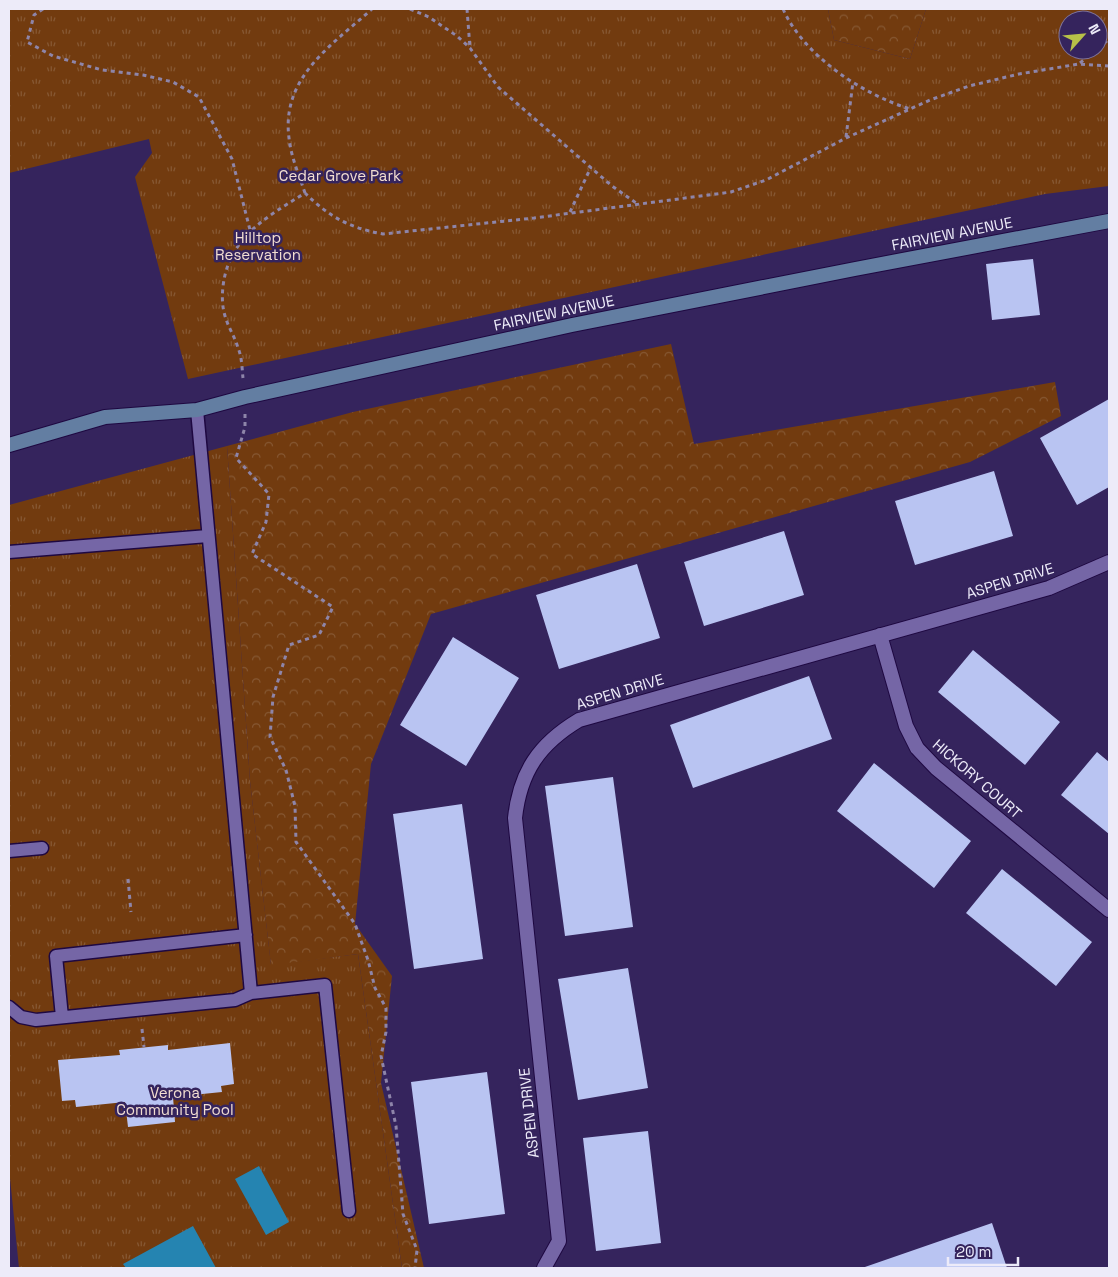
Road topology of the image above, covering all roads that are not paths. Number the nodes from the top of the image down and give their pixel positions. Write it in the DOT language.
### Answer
graph roads {
  1 [pos="1109,221"];
  2 [pos="197,410"];
  3 [pos="9,444"];
  4 [pos="208,536"];
  5 [pos="9,552"];
  6 [pos="1109,562"];
  7 [pos="880,635"];
  8 [pos="42,848"];
  9 [pos="9,852"];
  10 [pos="1109,910"];
  11 [pos="246,935"];
  12 [pos="251,993"];
  13 [pos="9,1007"];
  14 [pos="62,1016"];
  15 [pos="349,1211"];
  16 [pos="544,1268"];
  1 -- 2 [label="main road, FAIRVIEW AVENUE"];
  2 -- 3 [label="main road, FAIRVIEW AVENUE"];
  2 -- 4 [label="lane"];
  4 -- 5 [label="lane"];
  4 -- 11 [label="lane"];
  6 -- 7 [label="street, ASPEN DRIVE"];
  7 -- 10 [label="street, HICKORY COURT"];
  7 -- 16 [label="street, ASPEN DRIVE"];
  8 -- 9 [label="lane"];
  11 -- 12 [label="lane"];
  11 -- 14 [label="lane"];
  12 -- 14 [label="lane"];
  12 -- 15 [label="lane"];
  13 -- 14 [label="lane"];
}
